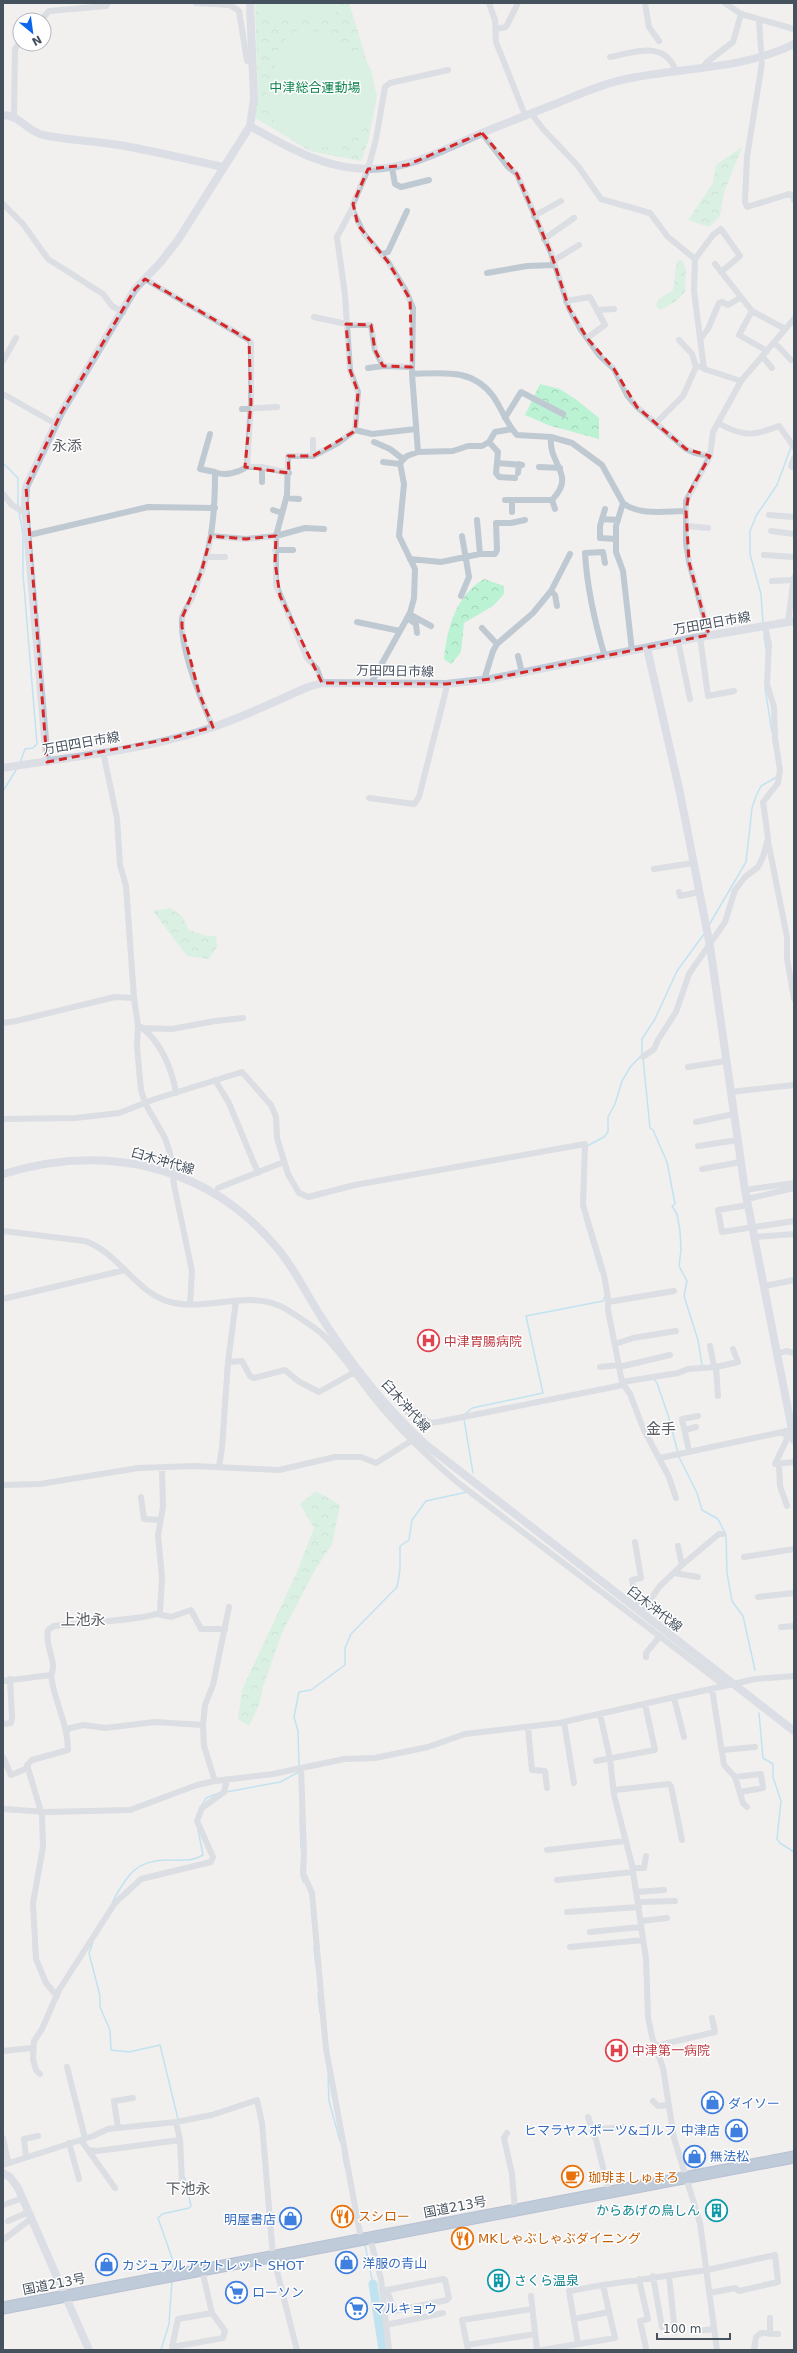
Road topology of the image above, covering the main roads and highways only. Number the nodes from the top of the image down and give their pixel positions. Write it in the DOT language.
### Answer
graph roads {
  1 [pos="794,2157"];
  2 [pos="3,2308"];
  1 -- 2 [label="highway, 国道213号"];
}
